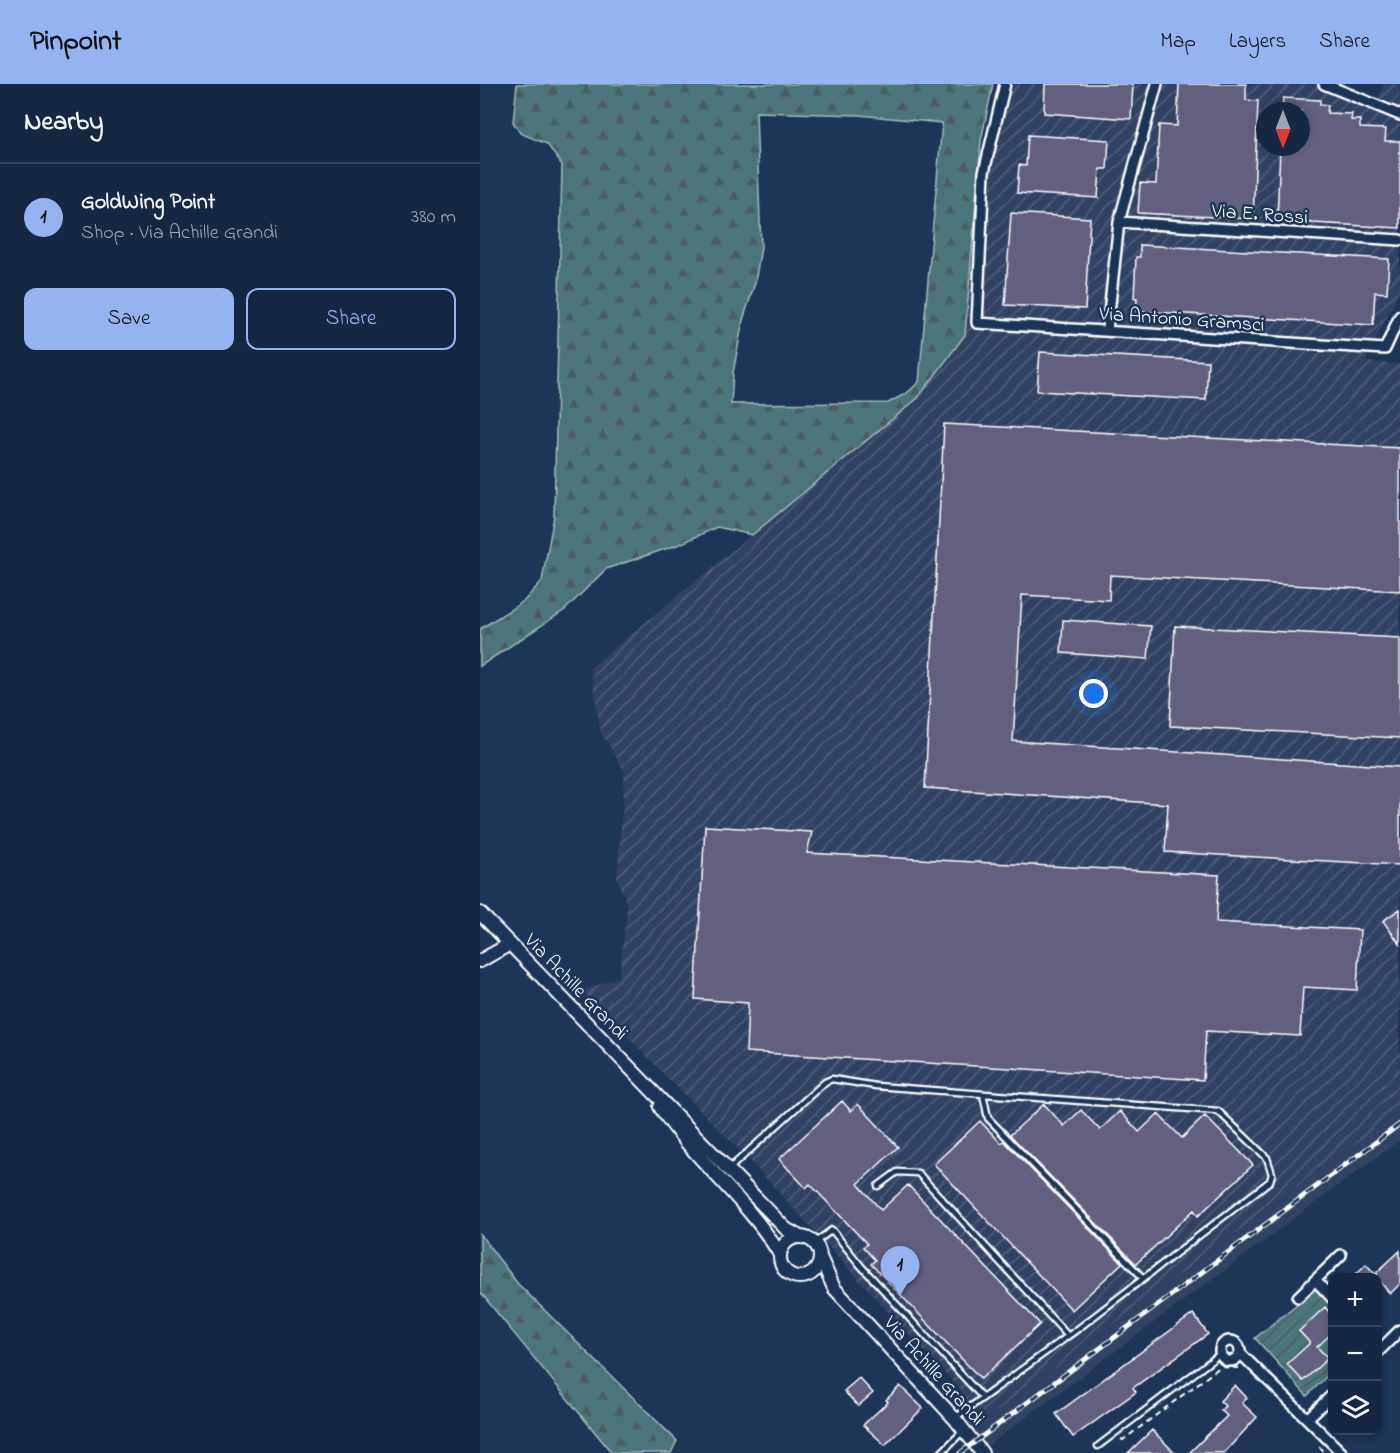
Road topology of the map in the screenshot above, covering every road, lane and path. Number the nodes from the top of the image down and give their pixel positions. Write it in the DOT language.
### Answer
graph roads {
  1 [pos="1005,84"];
  2 [pos="1158,84"];
  3 [pos="1324,84"];
  4 [pos="1400,116"];
  5 [pos="1119,222"];
  6 [pos="1400,240"];
  7 [pos="1400,316"];
  8 [pos="1107,332"];
  9 [pos="480,913"];
  10 [pos="510,944"];
  11 [pos="480,961"];
  12 [pos="646,1086"];
  13 [pos="983,1094"];
  14 [pos="728,1170"];
  15 [pos="878,1186"];
  16 [pos="800,1237"];
  17 [pos="814,1243"];
  18 [pos="779,1253"];
  19 [pos="1341,1255"];
  20 [pos="820,1257"];
  21 [pos="805,1277"];
  22 [pos="1143,1278"];
  23 [pos="1315,1280"];
  24 [pos="834,1288"];
  25 [pos="1328,1294"];
  26 [pos="1298,1297"];
  27 [pos="1400,1330"];
  28 [pos="1068,1336"];
  29 [pos="1382,1345"];
  30 [pos="1240,1353"];
  31 [pos="1220,1354"];
  32 [pos="1244,1369"];
  33 [pos="983,1398"];
  34 [pos="1328,1399"];
  35 [pos="1308,1418"];
  36 [pos="955,1419"];
  37 [pos="963,1431"];
  38 [pos="1115,1433"];
  39 [pos="1312,1438"];
  40 [pos="1098,1446"];
  41 [pos="941,1453"];
  42 [pos="982,1453"];
  43 [pos="1324,1453"];
  44 [pos="1342,1453"];
  1 -- 8 [label="street, Via Antonio Gramsci"];
  2 -- 5 [label="street"];
  3 -- 4 [label="street"];
  5 -- 6 [label="street, Via E. Rossi"];
  5 -- 8 [label="street"];
  7 -- 8 [label="street, Via Antonio Gramsci"];
  9 -- 10 [label="street, Via Achille Grandi"];
  10 -- 11 [label="street"];
  10 -- 12 [label="street, Via Achille Grandi"];
  12 -- 14 [label="street, Via Achille Grandi"];
  12 -- 18 [label="street, Via Achille Grandi"];
  13 -- 14 [label="lane"];
  13 -- 22 [label="lane"];
  13 -- 22 [label="lane"];
  14 -- 16 [label="street, Via Achille Grandi"];
  15 -- 28 [label="lane"];
  16 -- 17 [label="street, Via Achille Grandi"];
  16 -- 18 [label="street"];
  17 -- 20 [label="street, Via Achille Grandi"];
  17 -- 33 [label="lane"];
  18 -- 21 [label="street, Via Achille Grandi"];
  19 -- 23 [label="street"];
  20 -- 21 [label="street"];
  20 -- 24 [label="street, Via Achille Grandi"];
  21 -- 24 [label="street, Via Achille Grandi"];
  22 -- 28 [label="lane"];
  23 -- 25 [label="street"];
  23 -- 26 [label="street"];
  24 -- 36 [label="street, Via Achille Grandi"];
  27 -- 29 [label="street"];
  28 -- 33 [label="lane"];
  30 -- 31 [label="street"];
  30 -- 31 [label="street"];
  30 -- 35 [label="street"];
  31 -- 38 [label="lane"];
  32 -- 38 [label="path"];
  33 -- 36 [label="lane"];
  34 -- 35 [label="street"];
  35 -- 44 [label="street"];
  36 -- 37 [label="street, Via Achille Grandi"];
  37 -- 41 [label="lane"];
  37 -- 42 [label="street, Via Achille Grandi"];
  38 -- 40 [label="lane"];
  39 -- 43 [label="path"];
}
